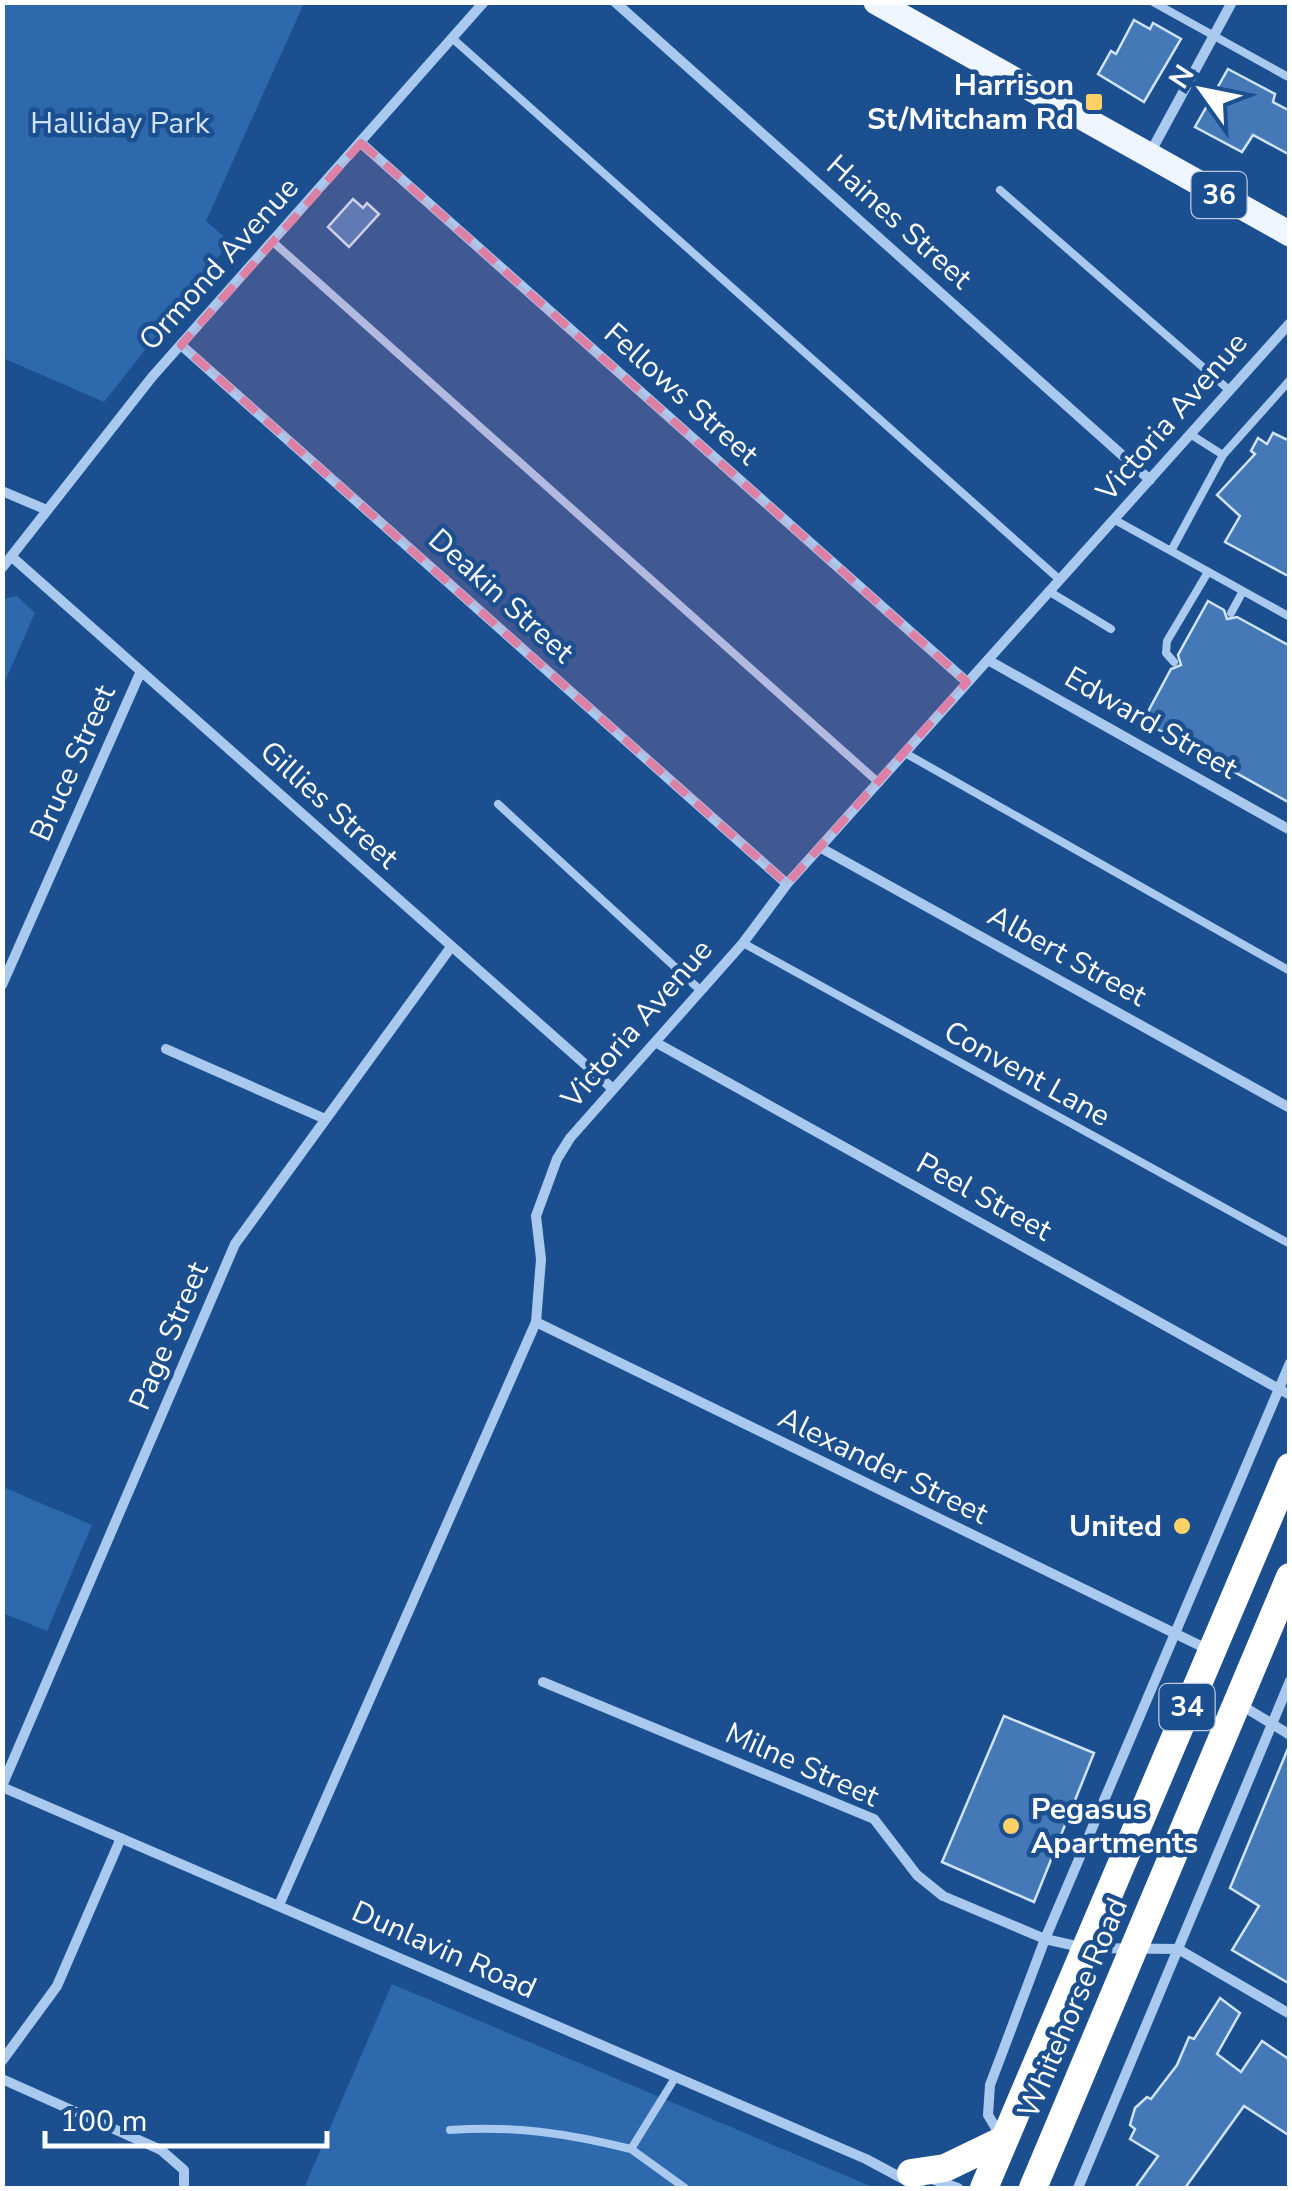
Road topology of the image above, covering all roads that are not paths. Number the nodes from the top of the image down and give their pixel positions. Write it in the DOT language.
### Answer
graph roads {
  1 [pos="484,2"];
  2 [pos="615,2"];
  3 [pos="876,2"];
  4 [pos="1154,2"];
  5 [pos="1232,2"];
  6 [pos="1213,36"];
  7 [pos="452,38"];
  8 [pos="1290,78"];
  9 [pos="361,143"];
  10 [pos="1149,155"];
  11 [pos="1000,190"];
  12 [pos="1290,234"];
  13 [pos="272,241"];
  14 [pos="1290,323"];
  15 [pos="182,344"];
  16 [pos="1290,380"];
  17 [pos="1230,390"];
  18 [pos="1190,434"];
  19 [pos="1223,455"];
  20 [pos="1150,480"];
  21 [pos="2,491"];
  22 [pos="46,510"];
  23 [pos="1115,520"];
  24 [pos="1171,551"];
  25 [pos="12,557"];
  26 [pos="2,568"];
  27 [pos="1208,572"];
  28 [pos="1060,580"];
  29 [pos="1243,591"];
  30 [pos="1050,592"];
  31 [pos="1231,613"];
  32 [pos="1290,617"];
  33 [pos="1111,628"];
  34 [pos="988,660"];
  35 [pos="1174,662"];
  36 [pos="141,671"];
  37 [pos="967,682"];
  38 [pos="905,753"];
  39 [pos="878,783"];
  40 [pos="498,804"];
  41 [pos="1290,830"];
  42 [pos="821,848"];
  43 [pos="787,884"];
  44 [pos="742,942"];
  45 [pos="451,947"];
  46 [pos="1290,971"];
  47 [pos="2,984"];
  48 [pos="700,990"];
  49 [pos="655,1042"];
  50 [pos="166,1049"];
  51 [pos="614,1088"];
  52 [pos="1290,1108"];
  53 [pos="323,1118"];
  54 [pos="1290,1244"];
  55 [pos="536,1322"];
  56 [pos="1290,1362"];
  57 [pos="1278,1389"];
  58 [pos="1290,1395"];
  59 [pos="1290,1467"];
  60 [pos="1290,1577"];
  61 [pos="1176,1634"];
  62 [pos="1211,1651"];
  63 [pos="542,1682"];
  64 [pos="1290,1682"];
  65 [pos="1236,1701"];
  66 [pos="1271,1725"];
  67 [pos="1290,1735"];
  68 [pos="2,1787"];
  69 [pos="122,1838"];
  70 [pos="280,1905"];
  71 [pos="1045,1939"];
  72 [pos="1134,1946"];
  73 [pos="1085,1948"];
  74 [pos="1178,1949"];
  75 [pos="1290,2014"];
  76 [pos="2,2061"];
  77 [pos="676,2078"];
  78 [pos="2,2079"];
  79 [pos="450,2130"];
  80 [pos="1004,2140"];
  81 [pos="632,2150"];
  82 [pos="866,2160"];
  83 [pos="915,2181"];
  84 [pos="184,2188"];
  85 [pos="685,2188"];
  86 [pos="958,2188"];
  87 [pos="984,2188"];
  88 [pos="1032,2188"];
  89 [pos="1078,2188"];
  1 -- 7 [label="street, Ormond Avenue"];
  2 -- 20 [label="street, Haines Street"];
  3 -- 10 [label="main road, 36"];
  4 -- 6 [label="lane"];
  5 -- 6 [label="street"];
  6 -- 8 [label="lane"];
  6 -- 10 [label="street"];
  7 -- 9 [label="street, Ormond Avenue"];
  7 -- 28 [label="lane"];
  9 -- 13 [label="street, Ormond Avenue"];
  9 -- 37 [label="street, Fellows Street"];
  10 -- 12 [label="main road, 36"];
  11 -- 17 [label="lane"];
  13 -- 15 [label="street, Ormond Avenue"];
  13 -- 39 [label="lane"];
  14 -- 17 [label="street, Victoria Avenue"];
  15 -- 22 [label="street, Ormond Avenue"];
  15 -- 43 [label="street, Deakin Street"];
  16 -- 19 [label="lane"];
  17 -- 18 [label="street, Victoria Avenue"];
  18 -- 19 [label="lane"];
  18 -- 20 [label="street, Victoria Avenue"];
  19 -- 24 [label="lane"];
  20 -- 23 [label="street, Victoria Avenue"];
  21 -- 22 [label="street"];
  22 -- 25 [label="street, Ormond Avenue"];
  23 -- 24 [label="lane"];
  23 -- 28 [label="street, Victoria Avenue"];
  24 -- 27 [label="lane"];
  25 -- 26 [label="street, Ormond Avenue"];
  25 -- 36 [label="street, Gillies Street"];
  27 -- 29 [label="lane"];
  27 -- 35 [label="lane"];
  28 -- 30 [label="street, Victoria Avenue"];
  29 -- 31 [label="lane"];
  29 -- 32 [label="lane"];
  30 -- 33 [label="lane"];
  30 -- 34 [label="street, Victoria Avenue"];
  34 -- 37 [label="street, Victoria Avenue"];
  34 -- 41 [label="street, Edward Street"];
  36 -- 45 [label="street, Gillies Street"];
  36 -- 47 [label="street, Bruce Street"];
  37 -- 38 [label="street, Victoria Avenue"];
  38 -- 39 [label="street, Victoria Avenue"];
  38 -- 46 [label="lane"];
  39 -- 42 [label="street, Victoria Avenue"];
  40 -- 48 [label="lane"];
  42 -- 43 [label="street, Victoria Avenue"];
  42 -- 52 [label="street, Albert Street"];
  43 -- 44 [label="street, Victoria Avenue"];
  44 -- 48 [label="street, Victoria Avenue"];
  44 -- 54 [label="lane, Convent Lane"];
  45 -- 51 [label="street, Gillies Street"];
  45 -- 53 [label="street, Page Street"];
  48 -- 49 [label="street, Victoria Avenue"];
  49 -- 51 [label="street, Victoria Avenue"];
  49 -- 57 [label="street, Peel Street"];
  50 -- 53 [label="street"];
  51 -- 55 [label="street, Victoria Avenue"];
  53 -- 68 [label="street, Page Street"];
  55 -- 61 [label="street, Alexander Street"];
  55 -- 70 [label="street, Victoria Avenue"];
  56 -- 57 [label="street, Whitehorse Road"];
  57 -- 58 [label="street, Peel Street"];
  57 -- 61 [label="street, Whitehorse Road"];
  59 -- 62 [label="highway, Whitehorse Road / 34"];
  60 -- 65 [label="highway, Whitehorse Road / 34"];
  61 -- 62 [label="street, Alexander Street"];
  61 -- 71 [label="street, Whitehorse Road"];
  62 -- 73 [label="highway, Whitehorse Road / 34"];
  63 -- 71 [label="street, Milne Street"];
  64 -- 66 [label="street"];
  65 -- 66 [label="street"];
  65 -- 72 [label="highway, Whitehorse Road / 34"];
  66 -- 67 [label="street"];
  66 -- 74 [label="street"];
  68 -- 69 [label="street, Dunlavin Road"];
  69 -- 70 [label="street, Dunlavin Road"];
  69 -- 76 [label="street"];
  70 -- 77 [label="street, Dunlavin Road"];
  71 -- 73 [label="street, Milne Street"];
  71 -- 80 [label="street, Whitehorse Road"];
  72 -- 73 [label="street, Milne Street"];
  72 -- 74 [label="street, Milne Street"];
  72 -- 88 [label="highway, Whitehorse Road / 34"];
  73 -- 80 [label="highway, Whitehorse Road / 34"];
  74 -- 75 [label="street"];
  74 -- 89 [label="street"];
  77 -- 81 [label="lane"];
  77 -- 82 [label="street, Dunlavin Road"];
  78 -- 84 [label="street"];
  79 -- 81 [label="lane"];
  80 -- 83 [label="highway"];
  80 -- 87 [label="highway, Whitehorse Road / 34"];
  81 -- 85 [label="lane"];
  82 -- 83 [label="street, Dunlavin Road"];
  82 -- 83 [label="street, Dunlavin Road"];
  83 -- 86 [label="street, Dunlavin Road"];
}
